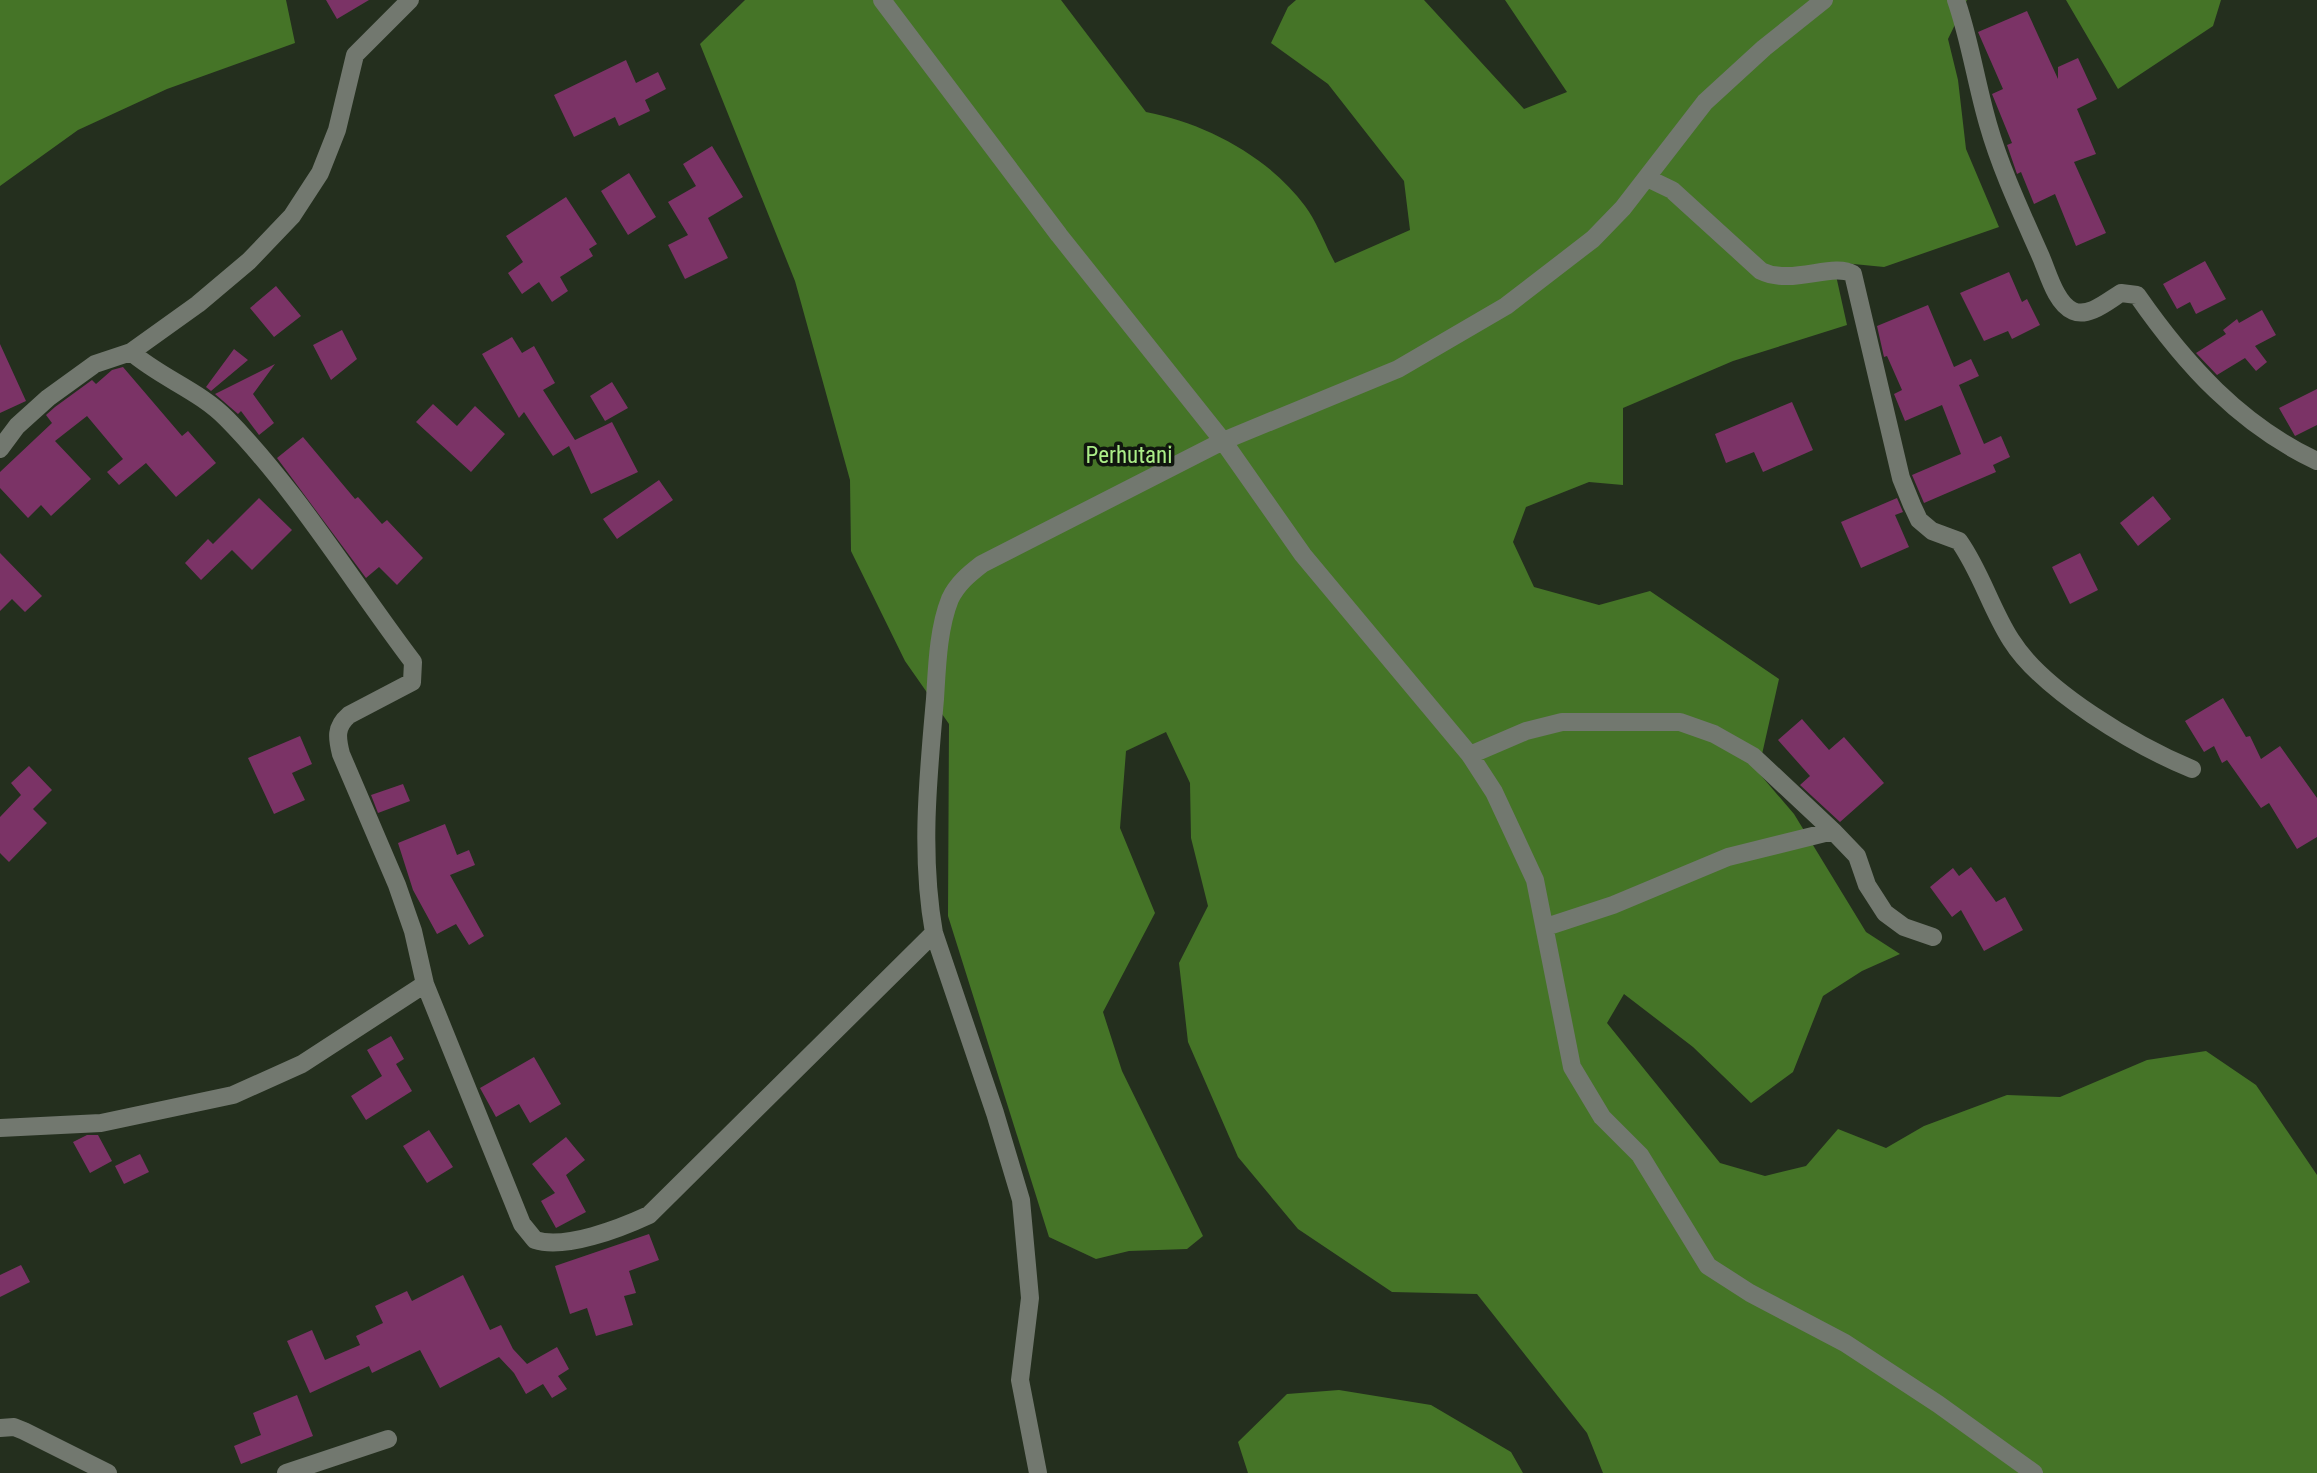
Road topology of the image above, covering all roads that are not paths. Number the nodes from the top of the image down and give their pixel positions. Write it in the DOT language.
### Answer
graph roads {
  1 [pos="410,0"];
  2 [pos="882,0"];
  3 [pos="1824,0"];
  4 [pos="1956,0"];
  5 [pos="1647,178"];
  6 [pos="131,352"];
  7 [pos="0,418"];
  8 [pos="17,426"];
  9 [pos="1223,441"];
  10 [pos="0,449"];
  11 [pos="2317,461"];
  12 [pos="1470,755"];
  13 [pos="2192,769"];
  14 [pos="1833,831"];
  15 [pos="1546,928"];
  16 [pos="934,933"];
  17 [pos="1933,937"];
  18 [pos="425,984"];
  19 [pos="0,1128"];
  20 [pos="0,1428"];
  21 [pos="388,1439"];
  22 [pos="108,1473"];
  23 [pos="286,1473"];
  24 [pos="1038,1473"];
  25 [pos="2034,1473"];
  1 -- 6 [label="street"];
  2 -- 9 [label="street"];
  3 -- 5 [label="street"];
  4 -- 11 [label="street"];
  5 -- 9 [label="street"];
  5 -- 13 [label="street"];
  6 -- 8 [label="street"];
  6 -- 18 [label="street"];
  7 -- 8 [label="street"];
  8 -- 10 [label="street"];
  9 -- 12 [label="street"];
  9 -- 16 [label="street"];
  12 -- 14 [label="street"];
  12 -- 15 [label="street"];
  14 -- 15 [label="street"];
  14 -- 17 [label="street"];
  15 -- 25 [label="street"];
  16 -- 18 [label="street"];
  16 -- 24 [label="street"];
  18 -- 19 [label="street"];
  20 -- 22 [label="street"];
  21 -- 23 [label="street"];
}
